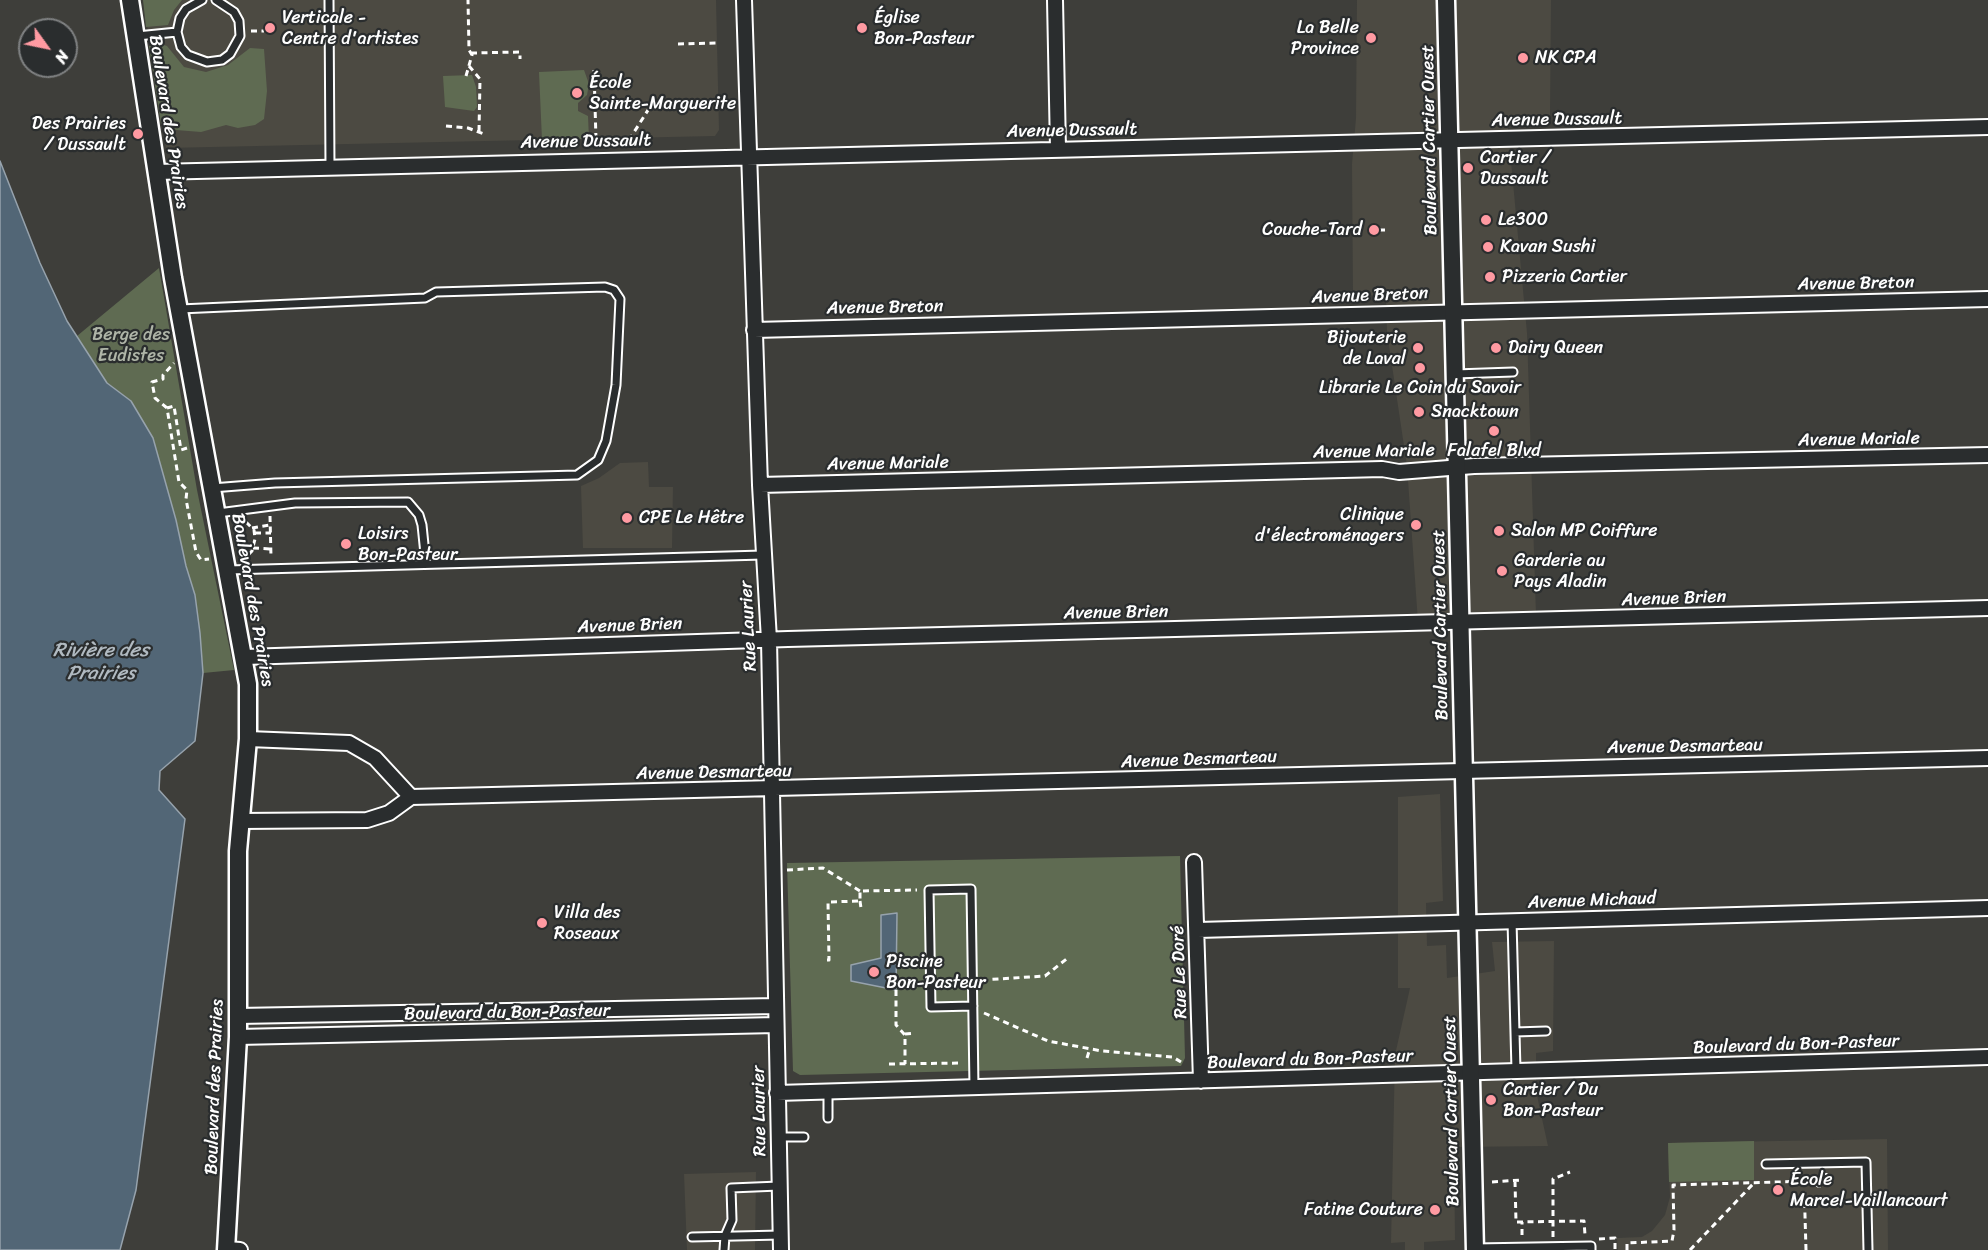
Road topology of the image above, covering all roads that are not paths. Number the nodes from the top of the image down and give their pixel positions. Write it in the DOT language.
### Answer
graph roads {
  1 [pos="130,0"];
  2 [pos="201,0"];
  3 [pos="216,0"];
  4 [pos="329,0"];
  5 [pos="744,0"];
  6 [pos="1055,0"];
  7 [pos="1446,0"];
  8 [pos="177,32"];
  9 [pos="134,36"];
  10 [pos="1988,127"];
  11 [pos="1449,141"];
  12 [pos="1058,149"];
  13 [pos="748,156"];
  14 [pos="330,166"];
  15 [pos="156,172"];
  16 [pos="1988,299"];
  17 [pos="178,309"];
  18 [pos="1453,312"];
  19 [pos="754,330"];
  20 [pos="1513,372"];
  21 [pos="1455,374"];
  22 [pos="1988,454"];
  23 [pos="1457,468"];
  24 [pos="760,485"];
  25 [pos="212,488"];
  26 [pos="217,513"];
  27 [pos="763,555"];
  28 [pos="234,564"];
  29 [pos="426,564"];
  30 [pos="1988,608"];
  31 [pos="1461,623"];
  32 [pos="769,640"];
  33 [pos="245,657"];
  34 [pos="248,739"];
  35 [pos="1988,758"];
  36 [pos="1464,772"];
  37 [pos="772,790"];
  38 [pos="411,797"];
  39 [pos="240,821"];
  40 [pos="1194,862"];
  41 [pos="1988,908"];
  42 [pos="1512,921"];
  43 [pos="1468,922"];
  44 [pos="1198,930"];
  45 [pos="776,1006"];
  46 [pos="973,1006"];
  47 [pos="608,1009"];
  48 [pos="503,1012"];
  49 [pos="372,1014"];
  50 [pos="238,1016"];
  51 [pos="776,1025"];
  52 [pos="608,1029"];
  53 [pos="503,1031"];
  54 [pos="1546,1031"];
  55 [pos="1515,1032"];
  56 [pos="372,1034"];
  57 [pos="238,1037"];
  58 [pos="1988,1057"];
  59 [pos="1516,1070"];
  60 [pos="1471,1072"];
  61 [pos="1201,1081"];
  62 [pos="974,1087"];
  63 [pos="828,1091"];
  64 [pos="777,1093"];
  65 [pos="828,1118"];
  66 [pos="778,1137"];
  67 [pos="804,1137"];
  68 [pos="1766,1164"];
  69 [pos="779,1186"];
  70 [pos="781,1235"];
  71 [pos="724,1236"];
  72 [pos="692,1237"];
  73 [pos="1475,1249"];
  74 [pos="231,1250"];
  75 [pos="724,1250"];
  76 [pos="781,1250"];
  77 [pos="1591,1250"];
  78 [pos="1868,1250"];
  1 -- 9 [label="street, Boulevard des Prairies"];
  2 -- 8 [label="lane"];
  3 -- 8 [label="lane"];
  4 -- 14 [label="lane"];
  5 -- 13 [label="street, Rue Laurier"];
  6 -- 12 [label="street"];
  7 -- 11 [label="street, Boulevard Cartier Ouest"];
  8 -- 9 [label="lane"];
  9 -- 15 [label="street, Boulevard des Prairies"];
  10 -- 11 [label="street, Avenue Dussault"];
  11 -- 12 [label="street, Avenue Dussault"];
  11 -- 18 [label="street, Boulevard Cartier Ouest"];
  12 -- 13 [label="street, Avenue Dussault"];
  13 -- 14 [label="street, Avenue Dussault"];
  13 -- 19 [label="street, Rue Laurier"];
  14 -- 15 [label="street, Avenue Dussault"];
  15 -- 17 [label="street, Boulevard des Prairies"];
  16 -- 18 [label="street, Avenue Breton"];
  17 -- 25 [label="street, Boulevard des Prairies"];
  17 -- 25 [label="lane"];
  18 -- 19 [label="street, Avenue Breton"];
  18 -- 21 [label="street, Boulevard Cartier Ouest"];
  19 -- 24 [label="street, Rue Laurier"];
  20 -- 21 [label="lane"];
  21 -- 23 [label="street, Boulevard Cartier Ouest"];
  22 -- 23 [label="street, Avenue Mariale"];
  23 -- 24 [label="street, Avenue Mariale"];
  23 -- 31 [label="street, Boulevard Cartier Ouest"];
  24 -- 27 [label="street, Rue Laurier"];
  25 -- 26 [label="street, Boulevard des Prairies"];
  26 -- 28 [label="street, Boulevard des Prairies"];
  26 -- 29 [label="lane"];
  27 -- 29 [label="lane"];
  27 -- 32 [label="street, Rue Laurier"];
  28 -- 29 [label="lane"];
  28 -- 33 [label="street, Boulevard des Prairies"];
  30 -- 31 [label="street, Avenue Brien"];
  31 -- 32 [label="street, Avenue Brien"];
  31 -- 36 [label="street, Boulevard Cartier Ouest"];
  32 -- 33 [label="street, Avenue Brien"];
  32 -- 37 [label="street, Rue Laurier"];
  33 -- 34 [label="street, Boulevard des Prairies"];
  34 -- 38 [label="street"];
  34 -- 39 [label="street, Boulevard des Prairies"];
  35 -- 36 [label="street, Avenue Desmarteau"];
  36 -- 37 [label="street, Avenue Desmarteau"];
  36 -- 43 [label="street, Boulevard Cartier Ouest"];
  37 -- 38 [label="street, Avenue Desmarteau"];
  37 -- 45 [label="street, Rue Laurier"];
  38 -- 39 [label="street"];
  39 -- 50 [label="street, Boulevard des Prairies"];
  40 -- 44 [label="street, Rue Le Doré"];
  41 -- 42 [label="street, Avenue Michaud"];
  42 -- 43 [label="street, Avenue Michaud"];
  42 -- 55 [label="lane"];
  43 -- 44 [label="street, Avenue Michaud"];
  43 -- 60 [label="street, Boulevard Cartier Ouest"];
  44 -- 61 [label="street, Rue Le Doré"];
  45 -- 47 [label="street, Boulevard du Bon-Pasteur"];
  45 -- 51 [label="street, Rue Laurier"];
  46 -- 46 [label="lane"];
  46 -- 62 [label="lane"];
  47 -- 48 [label="street, Boulevard du Bon-Pasteur"];
  47 -- 52 [label="lane"];
  48 -- 49 [label="street, Boulevard du Bon-Pasteur"];
  48 -- 53 [label="lane"];
  49 -- 50 [label="street, Boulevard du Bon-Pasteur"];
  49 -- 56 [label="lane"];
  50 -- 57 [label="street, Boulevard des Prairies"];
  51 -- 52 [label="street, Boulevard du Bon-Pasteur"];
  51 -- 64 [label="street, Rue Laurier"];
  52 -- 53 [label="street, Boulevard du Bon-Pasteur"];
  53 -- 56 [label="street, Boulevard du Bon-Pasteur"];
  54 -- 55 [label="lane"];
  55 -- 59 [label="lane"];
  56 -- 57 [label="street, Boulevard du Bon-Pasteur"];
  57 -- 74 [label="street, Boulevard des Prairies"];
  58 -- 59 [label="street, Boulevard du Bon-Pasteur"];
  59 -- 60 [label="street, Boulevard du Bon-Pasteur"];
  60 -- 61 [label="street, Boulevard du Bon-Pasteur"];
  60 -- 73 [label="street, Boulevard Cartier Ouest"];
  61 -- 62 [label="street, Boulevard du Bon-Pasteur"];
  62 -- 63 [label="street, Boulevard du Bon-Pasteur"];
  63 -- 64 [label="street, Boulevard du Bon-Pasteur"];
  63 -- 65 [label="lane"];
  64 -- 66 [label="street, Rue Laurier"];
  66 -- 67 [label="lane"];
  66 -- 69 [label="street, Rue Laurier"];
  68 -- 78 [label="lane"];
  69 -- 70 [label="street, Rue Laurier"];
  69 -- 71 [label="lane"];
  70 -- 71 [label="lane"];
  70 -- 76 [label="street, Rue Laurier"];
  71 -- 72 [label="lane"];
  71 -- 75 [label="lane"];
  73 -- 77 [label="lane"];
}
